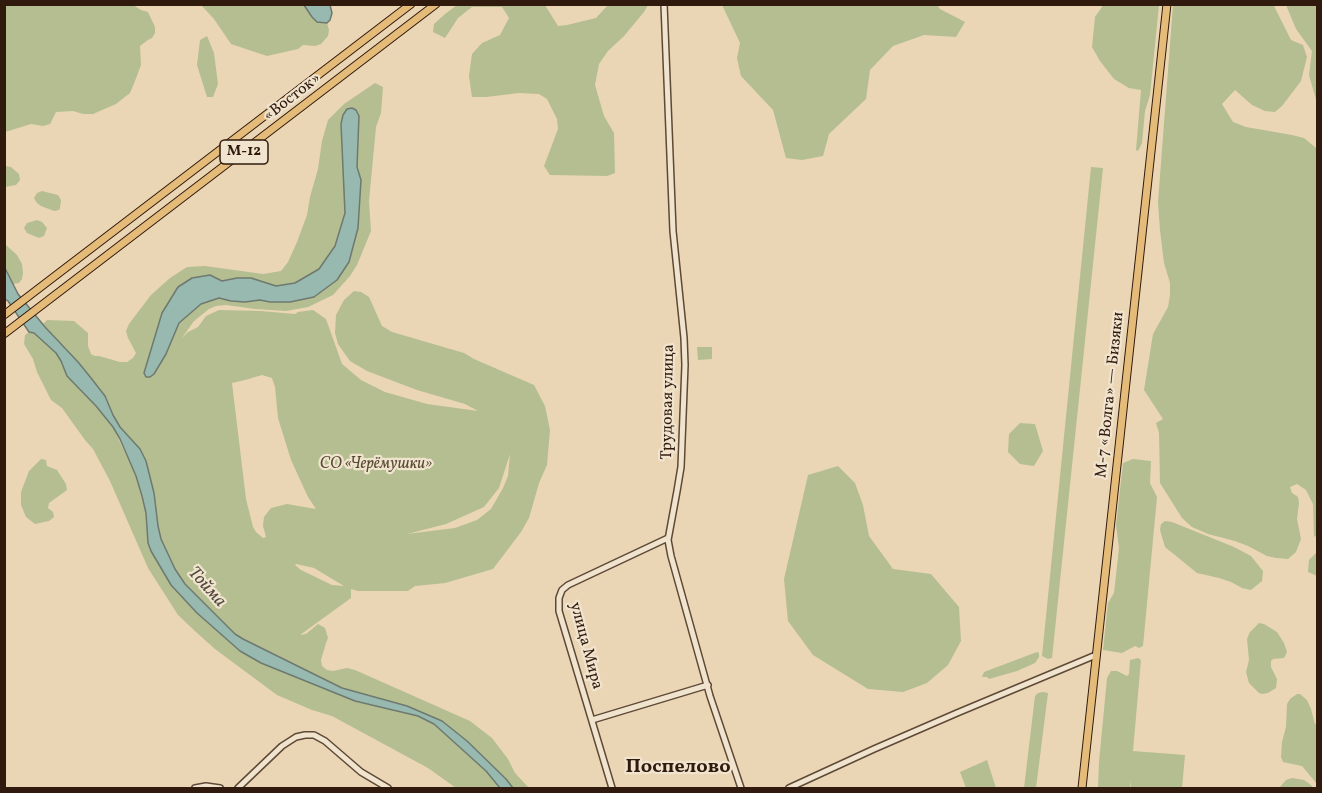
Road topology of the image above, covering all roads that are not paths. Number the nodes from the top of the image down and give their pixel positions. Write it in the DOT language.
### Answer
graph roads {
  1 [pos="411,4"];
  2 [pos="436,4"];
  3 [pos="664,4"];
  4 [pos="1167,4"];
  5 [pos="4,315"];
  6 [pos="4,334"];
  7 [pos="668,538"];
  8 [pos="1096,656"];
  9 [pos="708,685"];
  10 [pos="591,720"];
  11 [pos="195,789"];
  12 [pos="220,789"];
  13 [pos="238,789"];
  14 [pos="388,789"];
  15 [pos="612,789"];
  16 [pos="741,789"];
  17 [pos="789,789"];
  18 [pos="1082,789"];
  1 -- 5 [label="main road, «Восток» / М-12"];
  2 -- 6 [label="main road, «Восток» / М-12"];
  3 -- 7 [label="street, Трудовая улица"];
  4 -- 8 [label="main road, М-7 «Волга» — Бизяки"];
  7 -- 9 [label="street, Трудовая улица"];
  7 -- 10 [label="street, улица Мира"];
  8 -- 17 [label="street"];
  8 -- 18 [label="main road, М-7 «Волга» — Бизяки"];
  9 -- 10 [label="street"];
  9 -- 16 [label="street, Трудовая улица"];
  10 -- 15 [label="street, улица Мира"];
  11 -- 12 [label="street"];
  13 -- 14 [label="street"];
}
